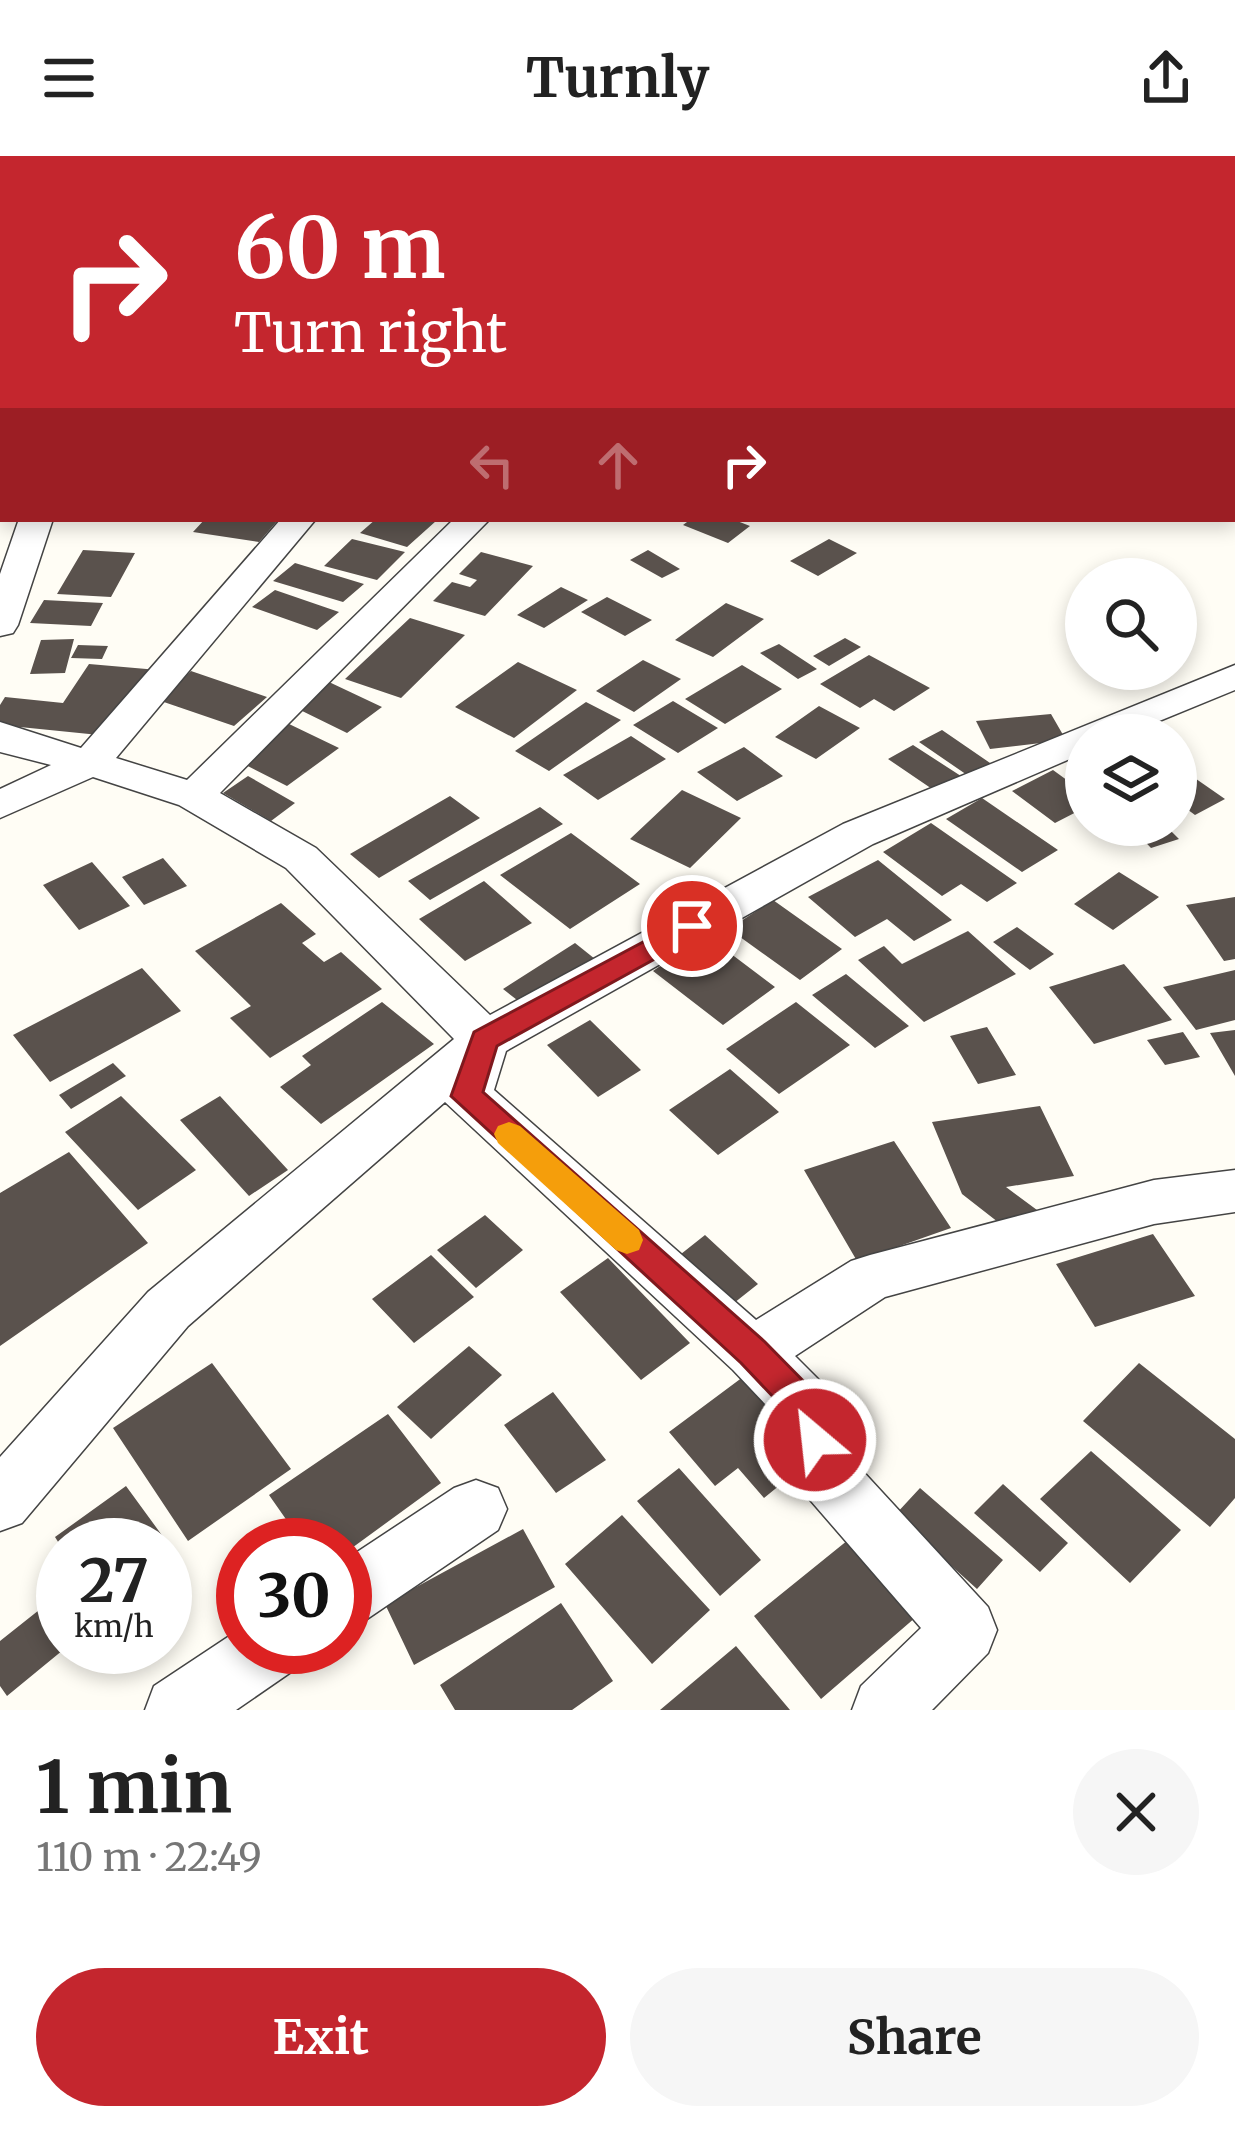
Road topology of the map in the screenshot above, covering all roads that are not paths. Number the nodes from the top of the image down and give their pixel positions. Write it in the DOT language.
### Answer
graph roads {
  1 [pos="35,522"];
  2 [pos="296,522"];
  3 [pos="470,522"];
  4 [pos="0,626"];
  5 [pos="1235,676"];
  6 [pos="1142,714"];
  7 [pos="0,734"];
  8 [pos="1065,746"];
  9 [pos="90,764"];
  10 [pos="194,796"];
  11 [pos="0,805"];
  12 [pos="484,1040"];
  13 [pos="1235,1192"];
  14 [pos="753,1352"];
  15 [pos="0,1502"];
  16 [pos="476,1509"];
  17 [pos="372,1579"];
  18 [pos="231,1674"];
  19 [pos="178,1710"];
  20 [pos="885,1710"];
  1 -- 4 [label="street"];
  2 -- 9 [label="street"];
  3 -- 10 [label="street"];
  5 -- 6 [label="street"];
  7 -- 9 [label="street"];
  8 -- 12 [label="street"];
  9 -- 10 [label="street"];
  9 -- 11 [label="street"];
  10 -- 12 [label="street"];
  12 -- 14 [label="street"];
  12 -- 15 [label="street"];
  13 -- 14 [label="street"];
  14 -- 20 [label="street"];
  16 -- 17 [label="street"];
  18 -- 19 [label="street"];
}
